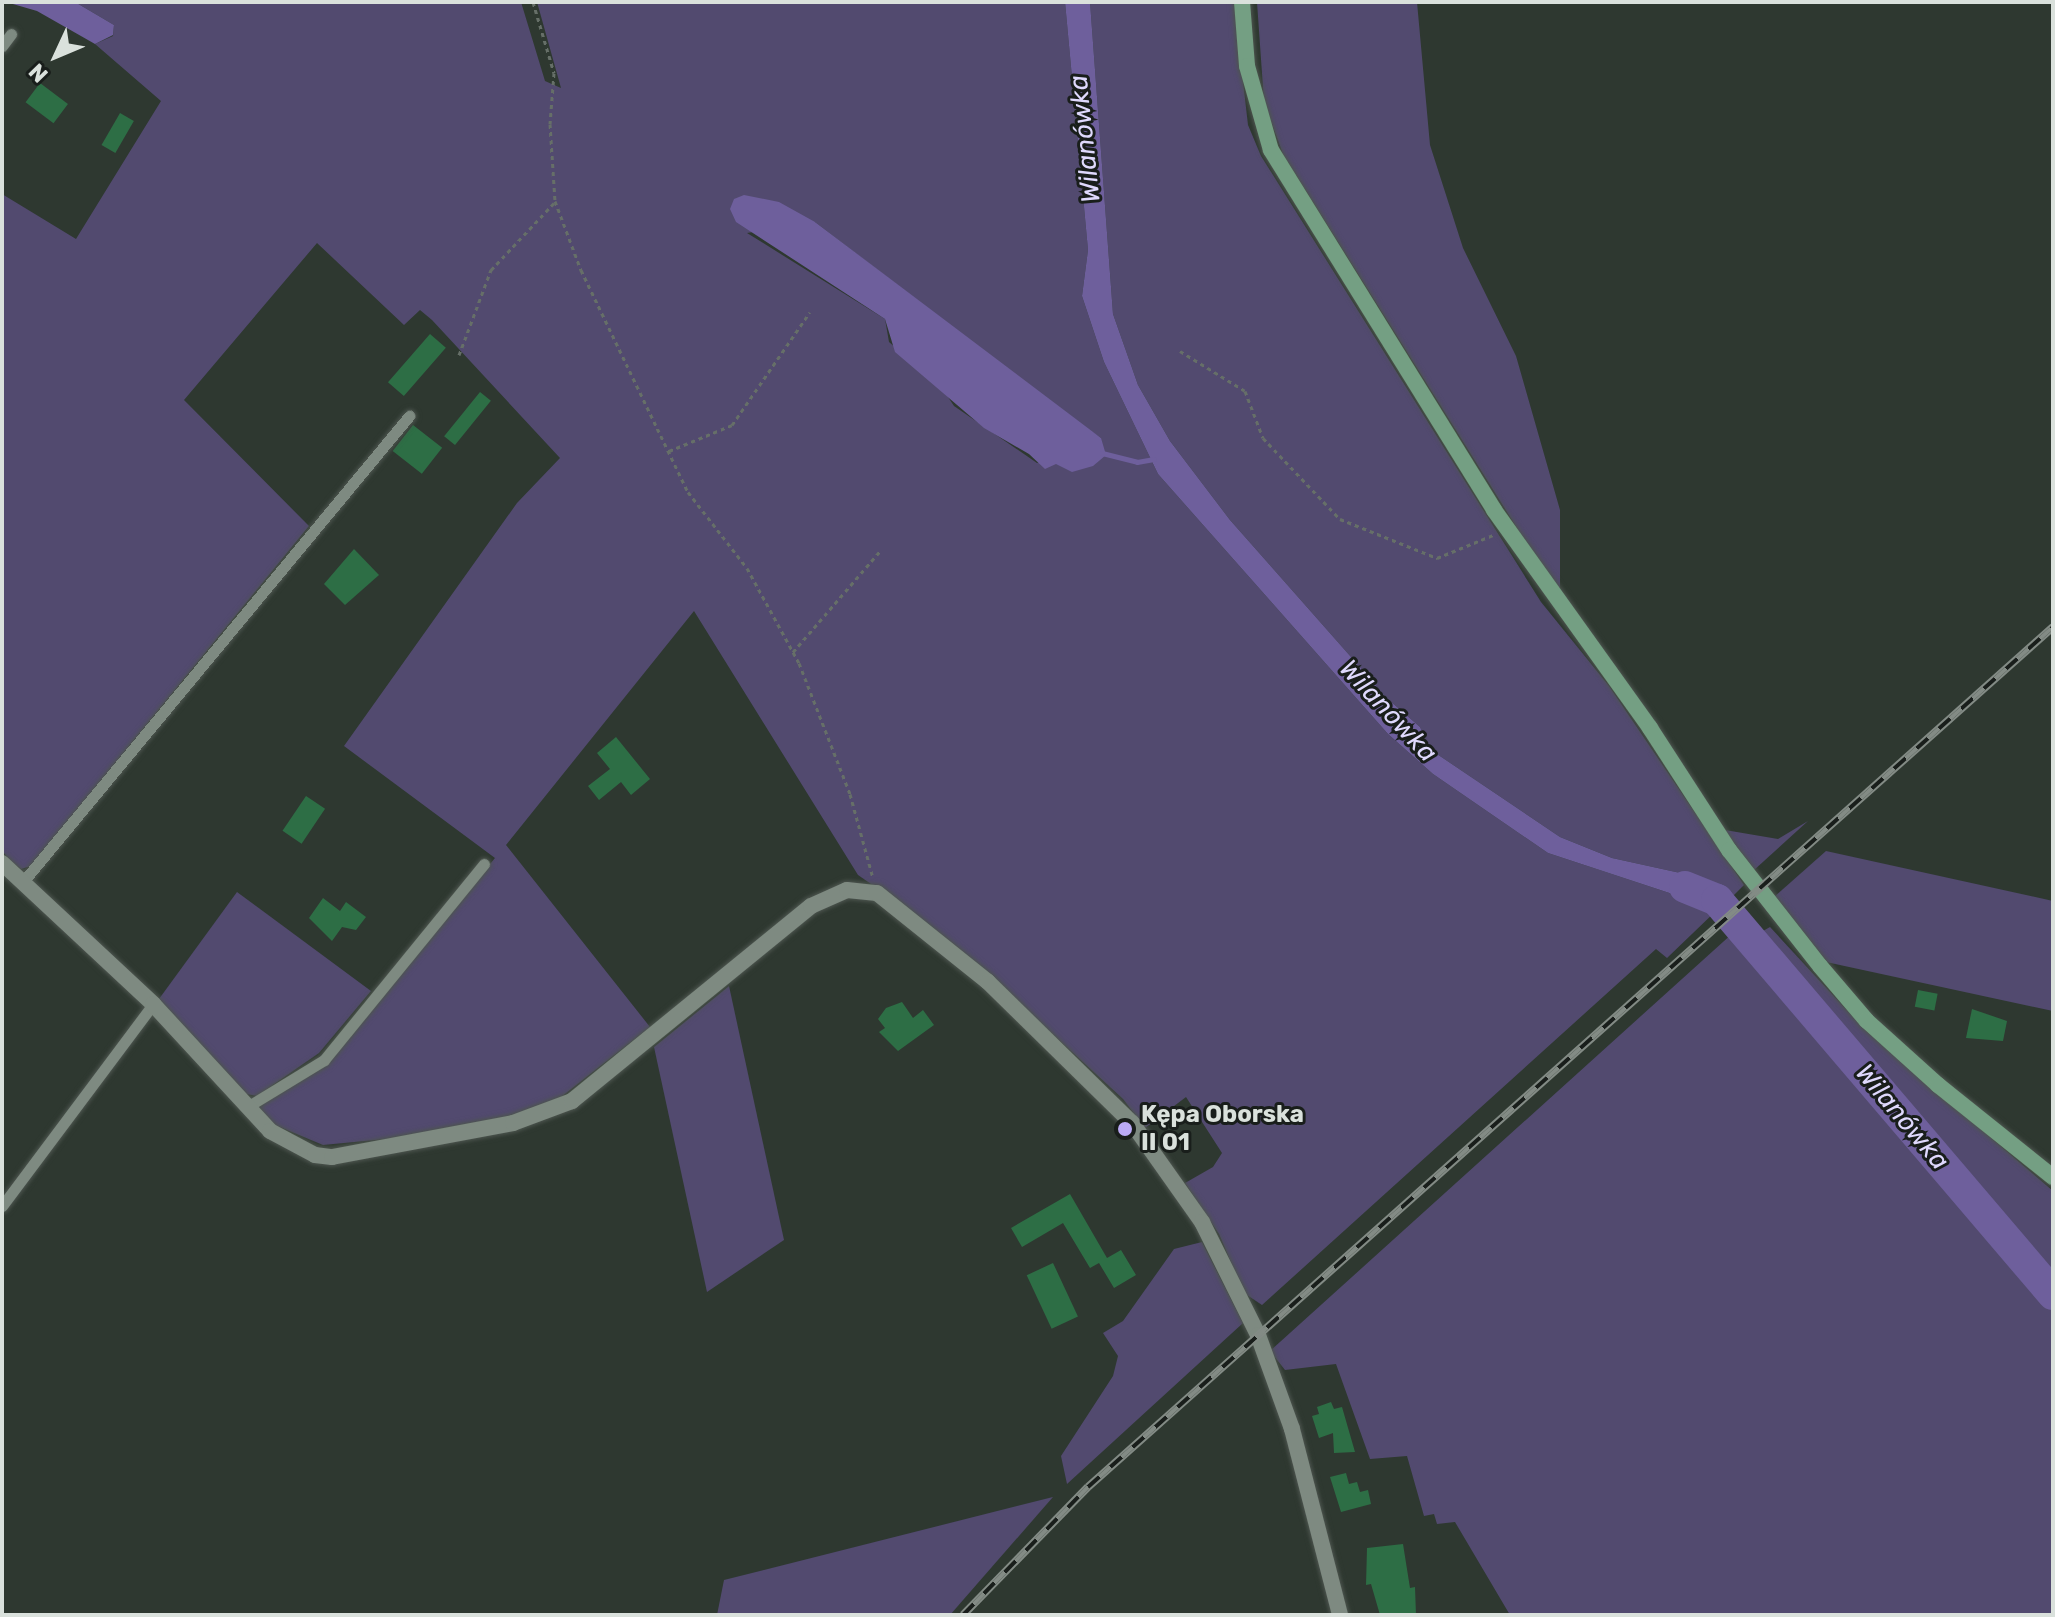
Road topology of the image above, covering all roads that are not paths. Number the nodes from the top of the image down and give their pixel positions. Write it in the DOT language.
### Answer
graph roads {
  1 [pos="1242,2"];
  2 [pos="11,34"];
  3 [pos="2,46"];
  4 [pos="409,416"];
  5 [pos="2,863"];
  6 [pos="484,864"];
  7 [pos="22,883"];
  8 [pos="153,1004"];
  9 [pos="247,1107"];
  10 [pos="2053,1177"];
  11 [pos="2,1206"];
  12 [pos="1340,1615"];
  1 -- 10 [label="street"];
  2 -- 3 [label="lane"];
  4 -- 7 [label="lane"];
  5 -- 7 [label="street"];
  6 -- 9 [label="lane"];
  7 -- 8 [label="street"];
  8 -- 9 [label="street"];
  8 -- 11 [label="lane"];
  9 -- 12 [label="street"];
}
